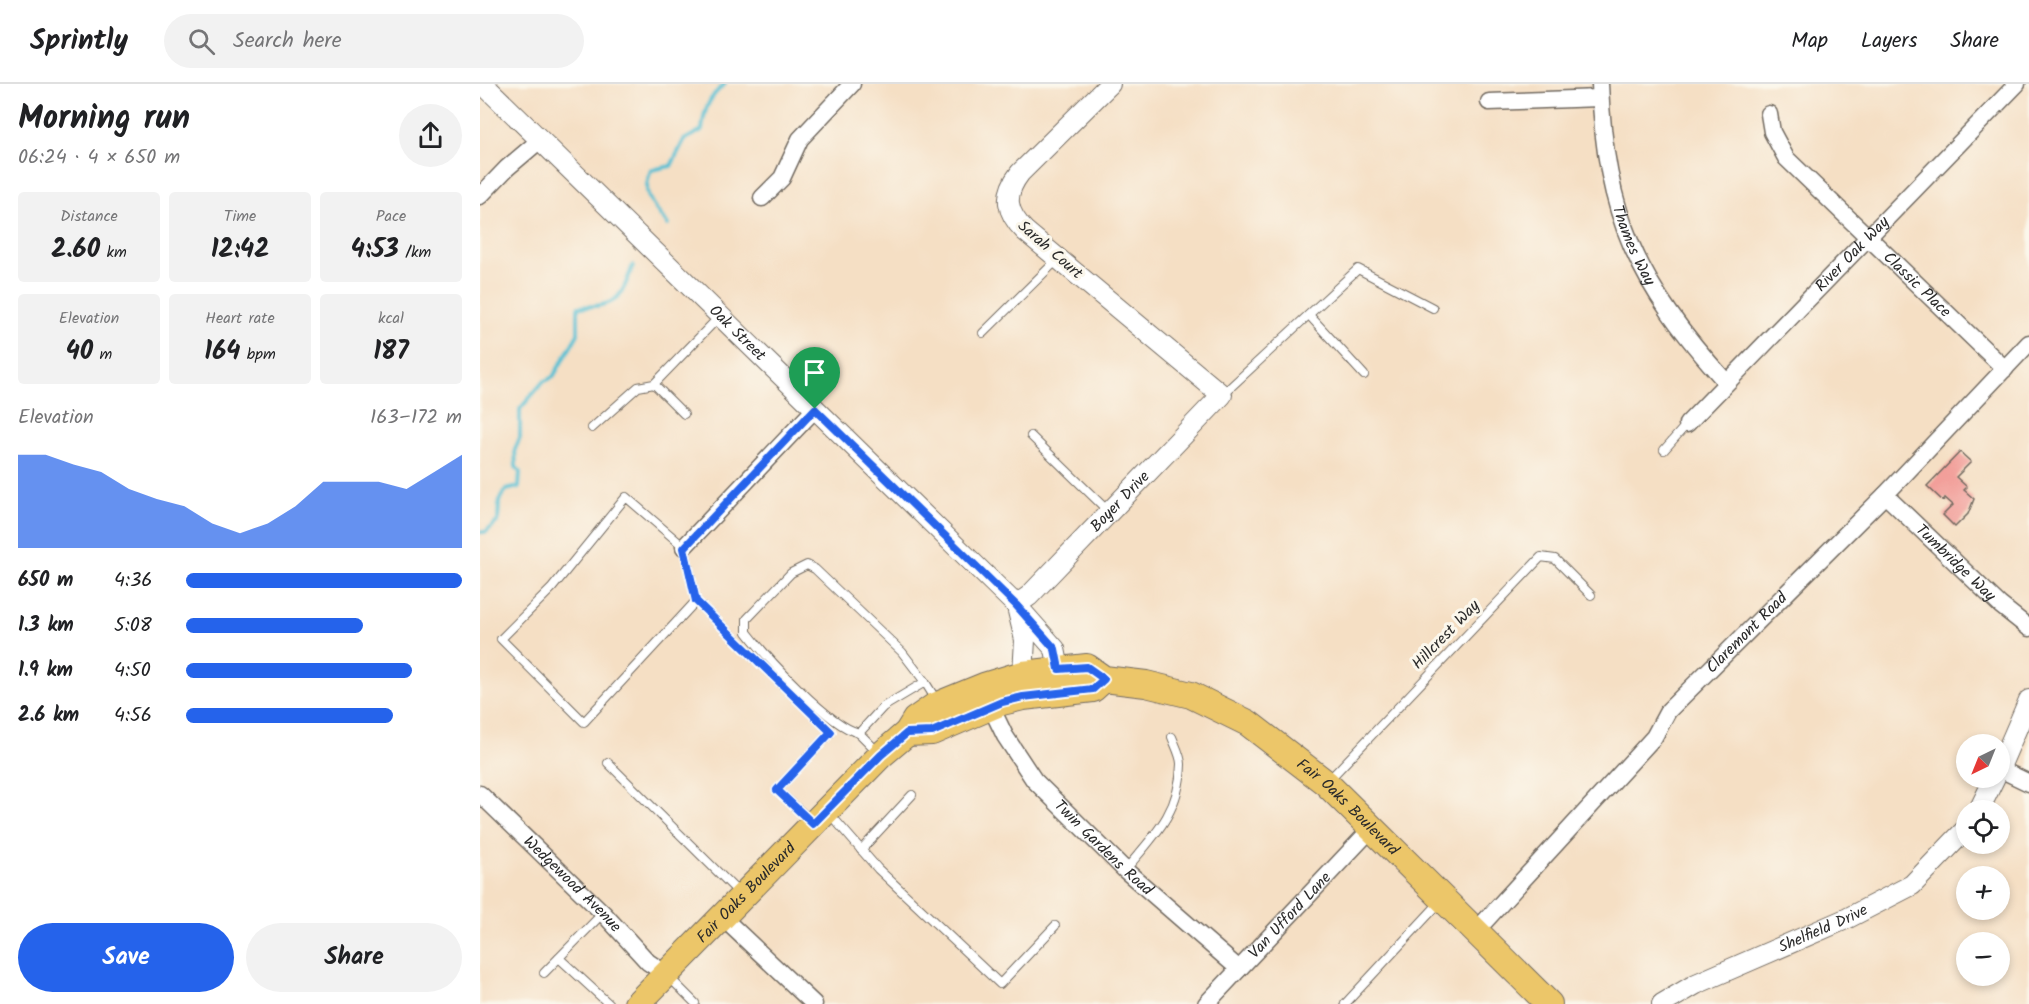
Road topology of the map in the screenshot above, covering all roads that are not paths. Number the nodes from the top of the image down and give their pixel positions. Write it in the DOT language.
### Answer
graph roads {
  1 [pos="483,84"];
  2 [pos="852,84"];
  3 [pos="1110,84"];
  4 [pos="2017,84"];
  5 [pos="1600,91"];
  6 [pos="1489,102"];
  7 [pos="1769,114"];
  8 [pos="540,140"];
  9 [pos="480,196"];
  10 [pos="762,198"];
  11 [pos="1869,238"];
  12 [pos="1058,259"];
  13 [pos="1433,308"];
  14 [pos="720,315"];
  15 [pos="1309,315"];
  16 [pos="983,333"];
  17 [pos="2029,343"];
  18 [pos="2005,369"];
  19 [pos="1364,375"];
  20 [pos="1726,382"];
  21 [pos="654,384"];
  22 [pos="1222,395"];
  23 [pos="815,409"];
  24 [pos="684,414"];
  25 [pos="1687,424"];
  26 [pos="592,428"];
  27 [pos="1030,436"];
  28 [pos="1664,450"];
  29 [pos="1885,495"];
  30 [pos="1110,513"];
  31 [pos="684,548"];
  32 [pos="1591,595"];
  33 [pos="696,601"];
  34 [pos="1016,605"];
  35 [pos="2029,628"];
  36 [pos="1059,669"];
  37 [pos="1023,674"];
  38 [pos="1104,679"];
  39 [pos="925,682"];
  40 [pos="2029,700"];
  41 [pos="999,704"];
  42 [pos="939,705"];
  43 [pos="859,733"];
  44 [pos="907,733"];
  45 [pos="1172,737"];
  46 [pos="2010,745"];
  47 [pos="881,755"];
  48 [pos="608,763"];
  49 [pos="2010,773"];
  50 [pos="1326,783"];
  51 [pos="2029,783"];
  52 [pos="480,794"];
  53 [pos="912,795"];
  54 [pos="820,817"];
  55 [pos="1372,828"];
  56 [pos="1956,839"];
  57 [pos="861,850"];
  58 [pos="1125,870"];
  59 [pos="742,896"];
  60 [pos="1442,900"];
  61 [pos="603,913"];
  62 [pos="722,917"];
  63 [pos="1055,926"];
  64 [pos="1475,932"];
  65 [pos="559,958"];
  66 [pos="1239,969"];
  67 [pos="544,973"];
  68 [pos="666,974"];
  69 [pos="695,1003"];
  70 [pos="609,1004"];
  71 [pos="637,1004"];
  72 [pos="814,1004"];
  73 [pos="1206,1004"];
  74 [pos="1345,1004"];
  75 [pos="1549,1004"];
  76 [pos="1662,1004"];
  1 -- 8 [label="street, Oak Street"];
  2 -- 10 [label="street"];
  3 -- 12 [label="street, Sarah Court"];
  4 -- 11 [label="street, River Oak Way"];
  5 -- 6 [label="street"];
  5 -- 20 [label="street, Thames Way"];
  7 -- 11 [label="street, Classic Place"];
  8 -- 9 [label="street"];
  8 -- 14 [label="street, Oak Street"];
  11 -- 18 [label="street, Classic Place"];
  11 -- 20 [label="street, River Oak Way"];
  12 -- 16 [label="lane"];
  12 -- 22 [label="street, Sarah Court"];
  13 -- 15 [label="lane"];
  14 -- 21 [label="lane"];
  14 -- 23 [label="street, Oak Street"];
  15 -- 19 [label="lane"];
  15 -- 22 [label="lane"];
  17 -- 18 [label="street, Claremont Road"];
  18 -- 29 [label="street, Claremont Road"];
  20 -- 25 [label="street, River Oak Way"];
  21 -- 24 [label="lane"];
  21 -- 26 [label="lane"];
  22 -- 30 [label="street, Boyer Drive"];
  23 -- 31 [label="street"];
  23 -- 34 [label="street, Oak Street"];
  25 -- 28 [label="lane"];
  27 -- 30 [label="lane"];
  29 -- 35 [label="street, Tumbridge Way"];
  29 -- 64 [label="street, Claremont Road"];
  30 -- 34 [label="street, Boyer Drive"];
  31 -- 33 [label="lane"];
  31 -- 33 [label="lane"];
  32 -- 50 [label="lane, Hillcrest Way"];
  33 -- 54 [label="lane"];
  34 -- 36 [label="street"];
  34 -- 37 [label="street"];
  36 -- 37 [label="main road, Fair Oaks Boulevard"];
  36 -- 38 [label="main road, Fair Oaks Boulevard"];
  36 -- 41 [label="main road"];
  37 -- 42 [label="main road, Fair Oaks Boulevard"];
  38 -- 41 [label="main road"];
  38 -- 50 [label="main road, Fair Oaks Boulevard"];
  39 -- 42 [label="lane"];
  39 -- 43 [label="lane"];
  39 -- 43 [label="lane"];
  40 -- 46 [label="street"];
  41 -- 44 [label="main road"];
  41 -- 58 [label="street, Twin Gardens Road"];
  42 -- 44 [label="main road, Fair Oaks Boulevard"];
  43 -- 47 [label="lane"];
  44 -- 47 [label="main road, Fair Oaks Boulevard"];
  45 -- 58 [label="lane"];
  47 -- 54 [label="main road, Fair Oaks Boulevard"];
  48 -- 59 [label="lane"];
  49 -- 51 [label="street"];
  50 -- 55 [label="main road, Fair Oaks Boulevard"];
  52 -- 61 [label="street, Wedgewood Avenue"];
  53 -- 57 [label="lane"];
  54 -- 57 [label="lane"];
  54 -- 59 [label="main road, Fair Oaks Boulevard"];
  55 -- 60 [label="main road, Fair Oaks Boulevard"];
  55 -- 66 [label="street, Van Ufford Lane"];
  56 -- 76 [label="street, Shelfield Drive"];
  57 -- 63 [label="lane"];
  58 -- 66 [label="street, Twin Gardens Road"];
  59 -- 62 [label="main road, Fair Oaks Boulevard"];
  60 -- 64 [label="main road, Fair Oaks Boulevard"];
  60 -- 74 [label="lane"];
  61 -- 65 [label="lane"];
  61 -- 68 [label="street, Wedgewood Avenue"];
  62 -- 68 [label="main road, Fair Oaks Boulevard"];
  62 -- 72 [label="street"];
  64 -- 75 [label="main road, Fair Oaks Boulevard"];
  65 -- 67 [label="lane"];
  65 -- 70 [label="lane"];
  66 -- 73 [label="street, Van Ufford Lane"];
  68 -- 69 [label="lane"];
  68 -- 71 [label="main road, Fair Oaks Boulevard"];
}
